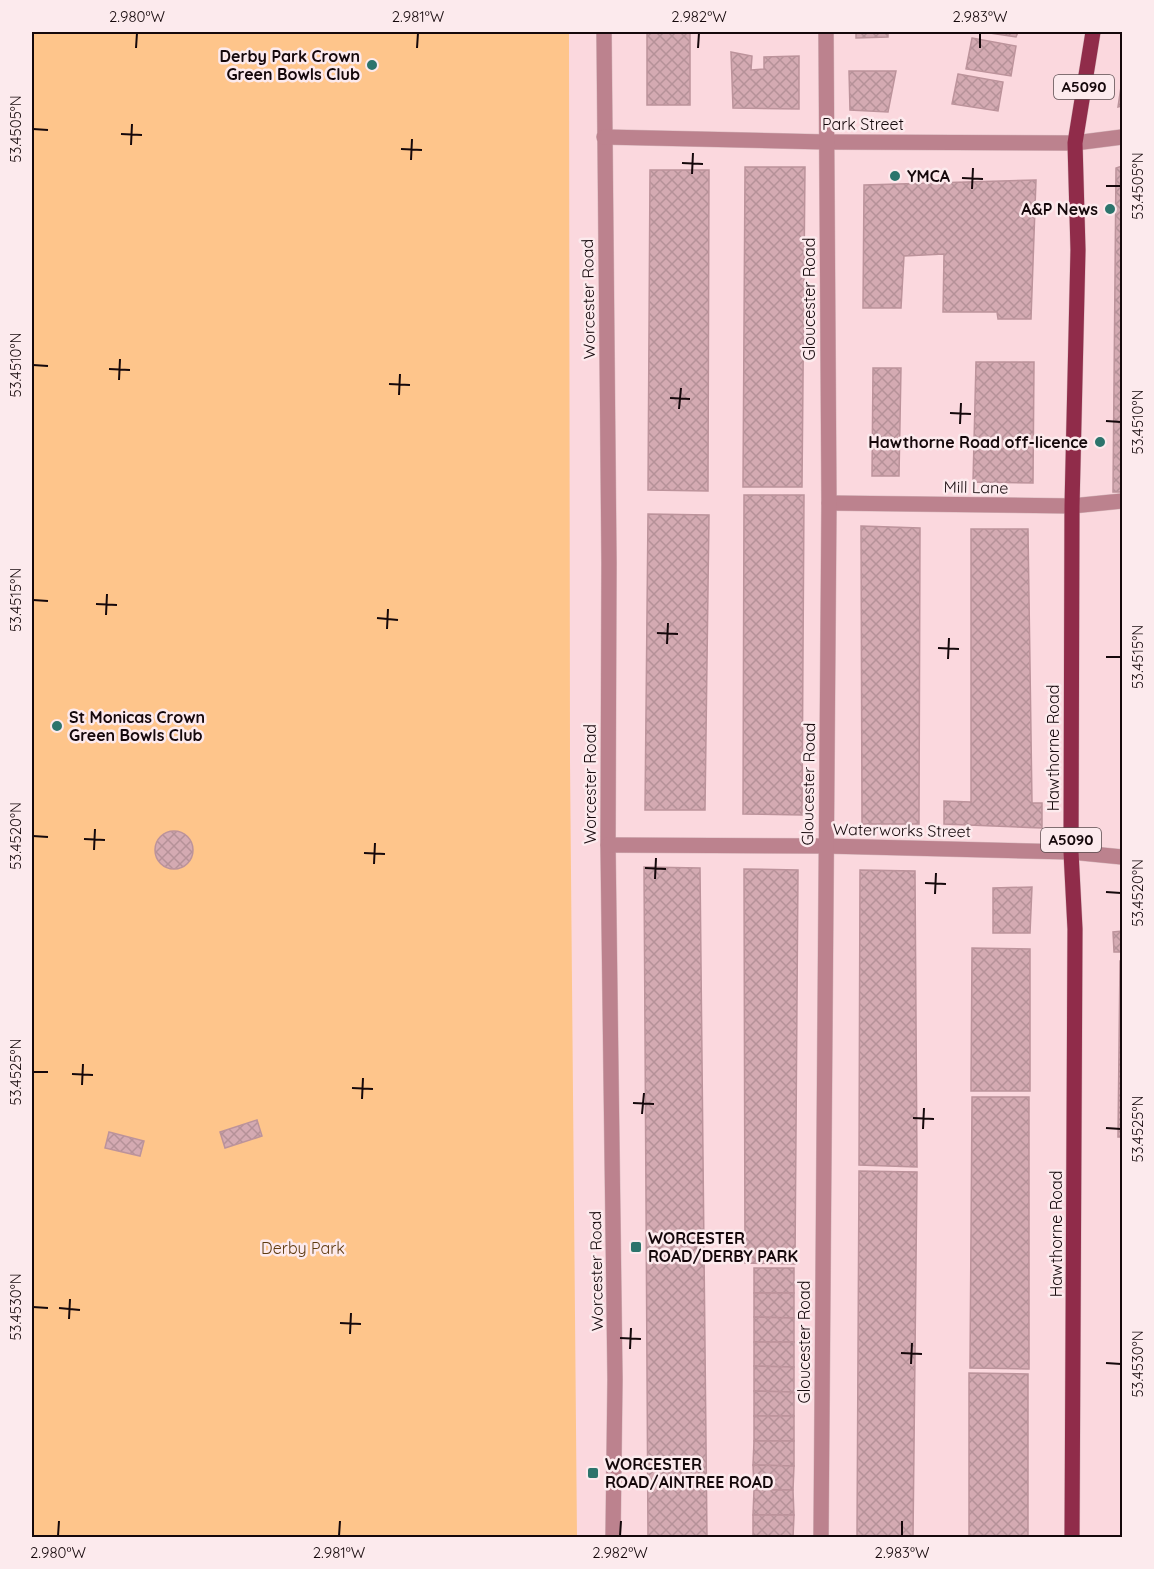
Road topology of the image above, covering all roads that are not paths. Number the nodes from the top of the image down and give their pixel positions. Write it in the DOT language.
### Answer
graph roads {
  1 [pos="603,32"];
  2 [pos="826,32"];
  3 [pos="1093,32"];
  4 [pos="604,137"];
  5 [pos="1122,137"];
  6 [pos="826,142"];
  7 [pos="1075,142"];
  8 [pos="1122,501"];
  9 [pos="829,503"];
  10 [pos="1072,506"];
  11 [pos="608,845"];
  12 [pos="826,846"];
  13 [pos="1071,852"];
  14 [pos="1122,857"];
  15 [pos="613,1538"];
  16 [pos="821,1538"];
  17 [pos="1072,1538"];
  1 -- 4 [label="street, Worcester Road"];
  2 -- 6 [label="street, Gloucester Road"];
  3 -- 7 [label="main road, Hawthorne Road / A5090"];
  4 -- 6 [label="street, Park Street"];
  4 -- 11 [label="street, Worcester Road"];
  5 -- 7 [label="street, Park Street"];
  6 -- 7 [label="street, Park Street"];
  6 -- 9 [label="street, Gloucester Road"];
  7 -- 10 [label="main road, Hawthorne Road / A5090"];
  8 -- 10 [label="street, Mill Lane"];
  9 -- 10 [label="street, Mill Lane"];
  9 -- 12 [label="street, Gloucester Road"];
  10 -- 13 [label="main road, Hawthorne Road / A5090"];
  11 -- 12 [label="street, Waterworks Street"];
  11 -- 15 [label="street, Worcester Road"];
  12 -- 13 [label="street, Waterworks Street"];
  12 -- 16 [label="street, Gloucester Road"];
  13 -- 14 [label="street, Waterworks Street"];
  13 -- 17 [label="main road, Hawthorne Road / A5090"];
}
